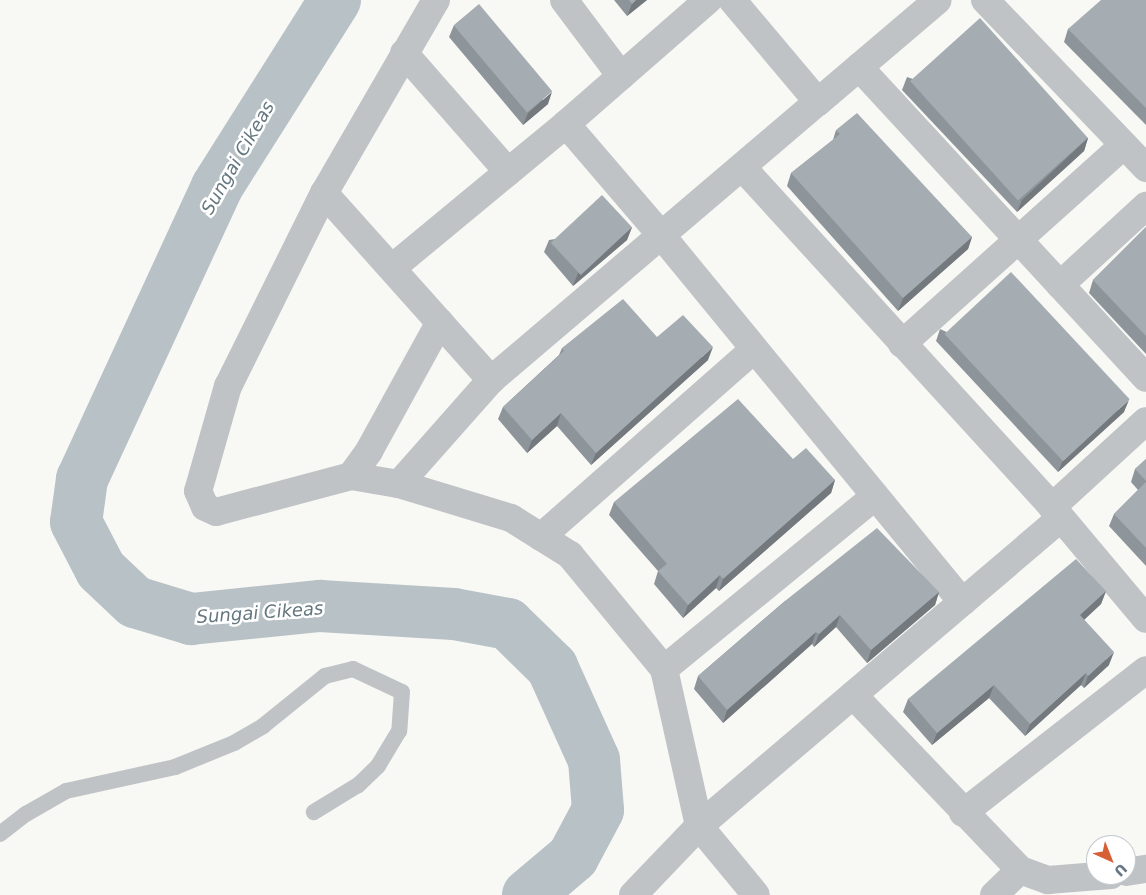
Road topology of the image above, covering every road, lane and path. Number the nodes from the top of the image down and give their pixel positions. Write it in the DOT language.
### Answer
graph roads {
  1 [pos="436,0"];
  2 [pos="564,0"];
  3 [pos="708,0"];
  4 [pos="732,0"];
  5 [pos="938,0"];
  6 [pos="985,0"];
  7 [pos="404,53"];
  8 [pos="859,67"];
  9 [pos="621,76"];
  10 [pos="818,102"];
  11 [pos="566,124"];
  12 [pos="1124,145"];
  13 [pos="742,167"];
  14 [pos="1146,168"];
  15 [pos="508,172"];
  16 [pos="324,193"];
  17 [pos="1146,206"];
  18 [pos="662,235"];
  19 [pos="1020,239"];
  20 [pos="392,268"];
  21 [pos="1060,285"];
  22 [pos="440,322"];
  23 [pos="902,344"];
  24 [pos="754,349"];
  25 [pos="1146,378"];
  26 [pos="491,380"];
  27 [pos="1146,421"];
  28 [pos="351,476"];
  29 [pos="400,484"];
  30 [pos="875,496"];
  31 [pos="1057,513"];
  32 [pos="541,537"];
  33 [pos="962,602"];
  34 [pos="1146,620"];
  35 [pos="664,669"];
  36 [pos="1146,670"];
  37 [pos="853,695"];
  38 [pos="314,812"];
  39 [pos="963,813"];
  40 [pos="699,826"];
  41 [pos="0,834"];
  42 [pos="1020,870"];
  43 [pos="1086,880"];
  44 [pos="1050,887"];
  45 [pos="633,895"];
  46 [pos="756,895"];
  47 [pos="994,895"];
  1 -- 7 [label="street"];
  2 -- 9 [label="street"];
  3 -- 9 [label="street"];
  4 -- 10 [label="street"];
  5 -- 8 [label="street"];
  6 -- 12 [label="street"];
  7 -- 15 [label="street"];
  7 -- 16 [label="street"];
  8 -- 10 [label="street"];
  8 -- 19 [label="street"];
  9 -- 11 [label="street"];
  10 -- 13 [label="street"];
  11 -- 15 [label="street"];
  11 -- 18 [label="street"];
  12 -- 14 [label="street"];
  12 -- 19 [label="street"];
  13 -- 18 [label="street"];
  13 -- 23 [label="street"];
  15 -- 20 [label="street"];
  16 -- 20 [label="street"];
  16 -- 28 [label="street"];
  17 -- 21 [label="street"];
  18 -- 24 [label="street"];
  18 -- 26 [label="street"];
  19 -- 21 [label="street"];
  19 -- 23 [label="street"];
  20 -- 22 [label="street"];
  21 -- 25 [label="street"];
  22 -- 26 [label="street"];
  22 -- 28 [label="street"];
  23 -- 31 [label="street"];
  24 -- 30 [label="street"];
  24 -- 32 [label="street"];
  26 -- 29 [label="street"];
  27 -- 31 [label="street"];
  28 -- 29 [label="street"];
  29 -- 32 [label="street"];
  30 -- 33 [label="street"];
  30 -- 35 [label="street"];
  31 -- 33 [label="street"];
  31 -- 34 [label="street"];
  32 -- 35 [label="street"];
  33 -- 37 [label="street"];
  35 -- 40 [label="street"];
  36 -- 39 [label="street"];
  37 -- 39 [label="street"];
  37 -- 40 [label="street"];
  38 -- 41 [label="lane"];
  39 -- 42 [label="street"];
  40 -- 45 [label="street"];
  40 -- 46 [label="street"];
  42 -- 44 [label="street"];
  42 -- 47 [label="street"];
  43 -- 44 [label="street"];
}
